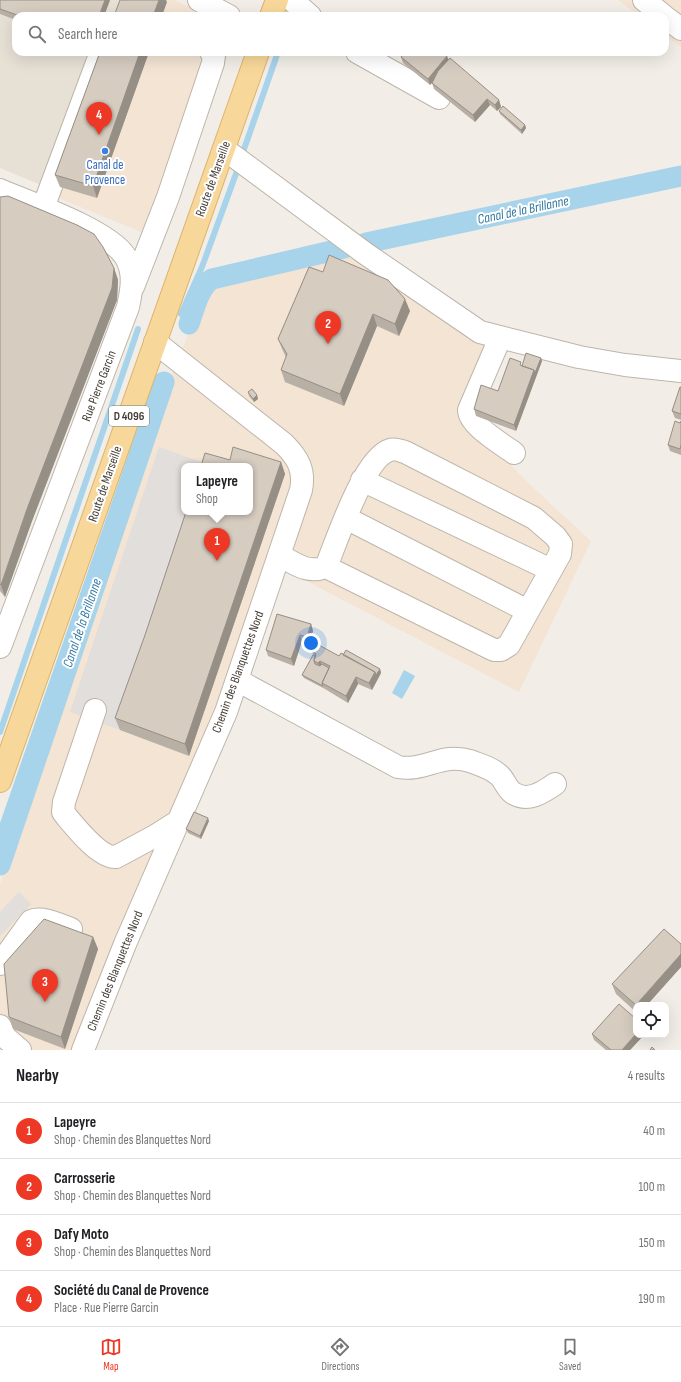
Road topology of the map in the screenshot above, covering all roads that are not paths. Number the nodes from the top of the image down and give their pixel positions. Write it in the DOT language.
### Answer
graph roads {
  1 [pos="199,0"];
  2 [pos="277,0"];
  3 [pos="292,0"];
  4 [pos="644,0"];
  5 [pos="222,12"];
  6 [pos="272,12"];
  7 [pos="306,12"];
  8 [pos="660,12"];
  9 [pos="669,19"];
  10 [pos="681,29"];
  11 [pos="100,56"];
  12 [pos="214,56"];
  13 [pos="257,56"];
  14 [pos="364,56"];
  15 [pos="439,98"];
  16 [pos="224,149"];
  17 [pos="0,190"];
  18 [pos="43,208"];
  19 [pos="132,290"];
  20 [pos="500,338"];
  21 [pos="155,342"];
  22 [pos="681,371"];
  23 [pos="514,453"];
  24 [pos="362,480"];
  25 [pos="346,518"];
  26 [pos="279,555"];
  27 [pos="326,568"];
  28 [pos="551,570"];
  29 [pos="528,610"];
  30 [pos="0,647"];
  31 [pos="237,680"];
  32 [pos="95,710"];
  33 [pos="0,781"];
  34 [pos="555,784"];
  35 [pos="177,822"];
  36 [pos="78,932"];
  37 [pos="0,964"];
  38 [pos="0,1026"];
  39 [pos="20,1050"];
  40 [pos="83,1050"];
  1 -- 5 [label="street"];
  2 -- 6 [label="main road"];
  3 -- 7 [label="street"];
  4 -- 8 [label="street"];
  9 -- 10 [label="street"];
  11 -- 18 [label="street"];
  12 -- 19 [label="street"];
  13 -- 16 [label="main road, Route de Marseille / D 4096"];
  14 -- 15 [label="street"];
  16 -- 20 [label="street"];
  16 -- 21 [label="main road, Route de Marseille / D 4096"];
  17 -- 18 [label="street, Rue Pierre Garcin"];
  18 -- 19 [label="street, Rue Pierre Garcin"];
  19 -- 30 [label="street, Rue Pierre Garcin"];
  20 -- 22 [label="street"];
  20 -- 23 [label="street"];
  21 -- 26 [label="street, Chemin des Blanquettes Nord"];
  21 -- 33 [label="main road, Route de Marseille / D 4096"];
  24 -- 25 [label="street"];
  24 -- 28 [label="street"];
  24 -- 28 [label="street"];
  25 -- 27 [label="street"];
  25 -- 29 [label="street"];
  26 -- 27 [label="street"];
  26 -- 31 [label="street, Chemin des Blanquettes Nord"];
  27 -- 29 [label="street"];
  28 -- 29 [label="street"];
  31 -- 34 [label="street"];
  31 -- 35 [label="street, Chemin des Blanquettes Nord"];
  32 -- 35 [label="street"];
  35 -- 40 [label="street, Chemin des Blanquettes Nord"];
  36 -- 37 [label="street"];
  38 -- 39 [label="street"];
}
